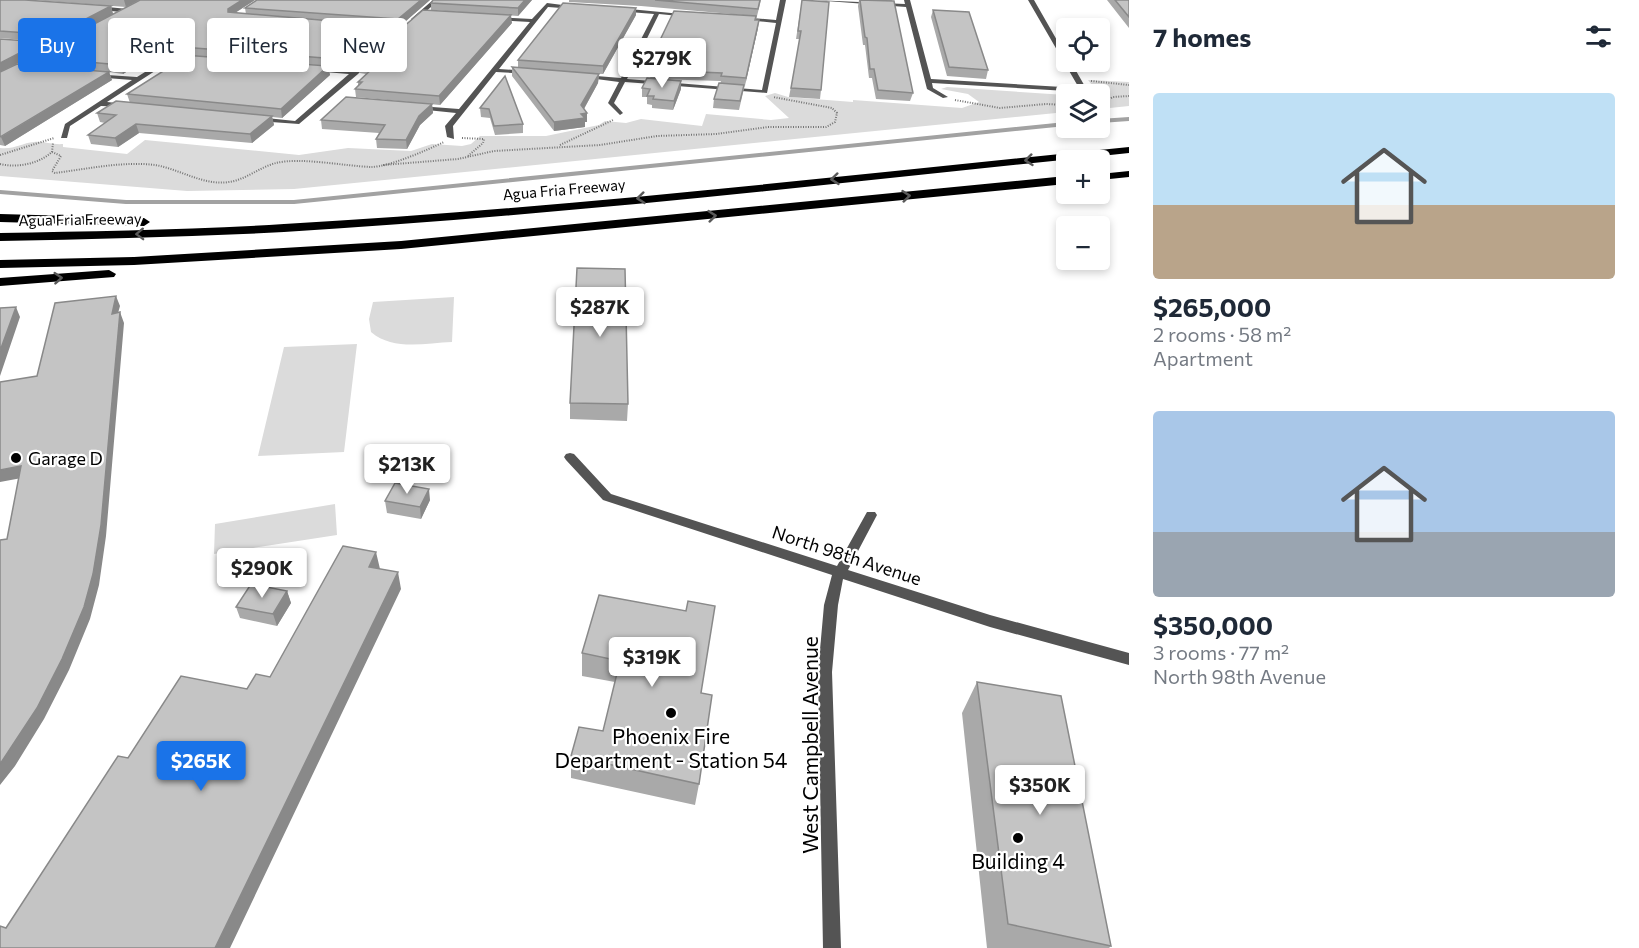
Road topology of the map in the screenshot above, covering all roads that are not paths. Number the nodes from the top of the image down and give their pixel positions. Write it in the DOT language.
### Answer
graph roads {
  1 [pos="436,0"];
  2 [pos="783,0"];
  3 [pos="816,0"];
  4 [pos="1031,0"];
  5 [pos="908,3"];
  6 [pos="138,5"];
  7 [pos="93,8"];
  8 [pos="580,8"];
  9 [pos="613,10"];
  10 [pos="128,11"];
  11 [pos="422,13"];
  12 [pos="657,13"];
  13 [pos="433,14"];
  14 [pos="118,16"];
  15 [pos="702,16"];
  16 [pos="489,18"];
  17 [pos="735,18"];
  18 [pos="533,21"];
  19 [pos="780,21"];
  20 [pos="408,25"];
  21 [pos="1056,42"];
  22 [pos="18,68"];
  23 [pos="309,69"];
  24 [pos="494,70"];
  25 [pos="149,72"];
  26 [pos="1074,72"];
  27 [pos="356,73"];
  28 [pos="84,74"];
  29 [pos="540,74"];
  30 [pos="576,76"];
  31 [pos="0,78"];
  32 [pos="138,79"];
  33 [pos="623,80"];
  34 [pos="928,81"];
  35 [pos="945,98"];
  36 [pos="325,99"];
  37 [pos="336,100"];
  38 [pos="101,104"];
  39 [pos="135,107"];
  40 [pos="415,107"];
  41 [pos="460,111"];
  42 [pos="620,113"];
  43 [pos="251,118"];
  44 [pos="64,136"];
  45 [pos="451,137"];
  46 [pos="1129,149"];
  47 [pos="1129,175"];
  48 [pos="1110,177"];
  49 [pos="1056,181"];
  50 [pos="592,203"];
  51 [pos="0,218"];
  52 [pos="591,228"];
  53 [pos="0,237"];
  54 [pos="0,264"];
  55 [pos="0,282"];
  56 [pos="570,457"];
  57 [pos="871,515"];
  58 [pos="840,572"];
  59 [pos="1129,659"];
  60 [pos="832,948"];
  1 -- 11 [label="street"];
  2 -- 19 [label="street"];
  3 -- 5 [label="street"];
  4 -- 21 [label="street"];
  5 -- 34 [label="street"];
  6 -- 10 [label="street"];
  7 -- 10 [label="street"];
  8 -- 18 [label="street"];
  9 -- 12 [label="street"];
  10 -- 14 [label="street"];
  11 -- 13 [label="street"];
  11 -- 20 [label="street"];
  12 -- 15 [label="street"];
  12 -- 33 [label="street"];
  16 -- 18 [label="street"];
  17 -- 19 [label="street"];
  18 -- 24 [label="street"];
  19 -- 33 [label="street"];
  22 -- 31 [label="street"];
  23 -- 27 [label="street"];
  24 -- 29 [label="street"];
  24 -- 41 [label="street"];
  25 -- 32 [label="street"];
  26 -- 34 [label="street"];
  27 -- 36 [label="street"];
  28 -- 32 [label="street"];
  30 -- 33 [label="street"];
  32 -- 38 [label="street"];
  33 -- 42 [label="street"];
  34 -- 35 [label="street"];
  36 -- 37 [label="street"];
  36 -- 43 [label="street"];
  38 -- 39 [label="street"];
  38 -- 44 [label="street"];
  40 -- 41 [label="street"];
  41 -- 45 [label="street"];
  46 -- 50 [label="highway, Agua Fria Freeway, one-way"];
  47 -- 48 [label="highway"];
  52 -- 49 [label="highway, one-way"];
  50 -- 51 [label="highway"];
  50 -- 53 [label="highway, Agua Fria Freeway, one-way"];
  52 -- 54 [label="highway"];
  55 -- 52 [label="highway, one-way"];
  56 -- 58 [label="street, North 98th Avenue"];
  57 -- 58 [label="street, West Campbell Avenue"];
  58 -- 59 [label="street, North 98th Avenue"];
  58 -- 60 [label="street, West Campbell Avenue"];
}
